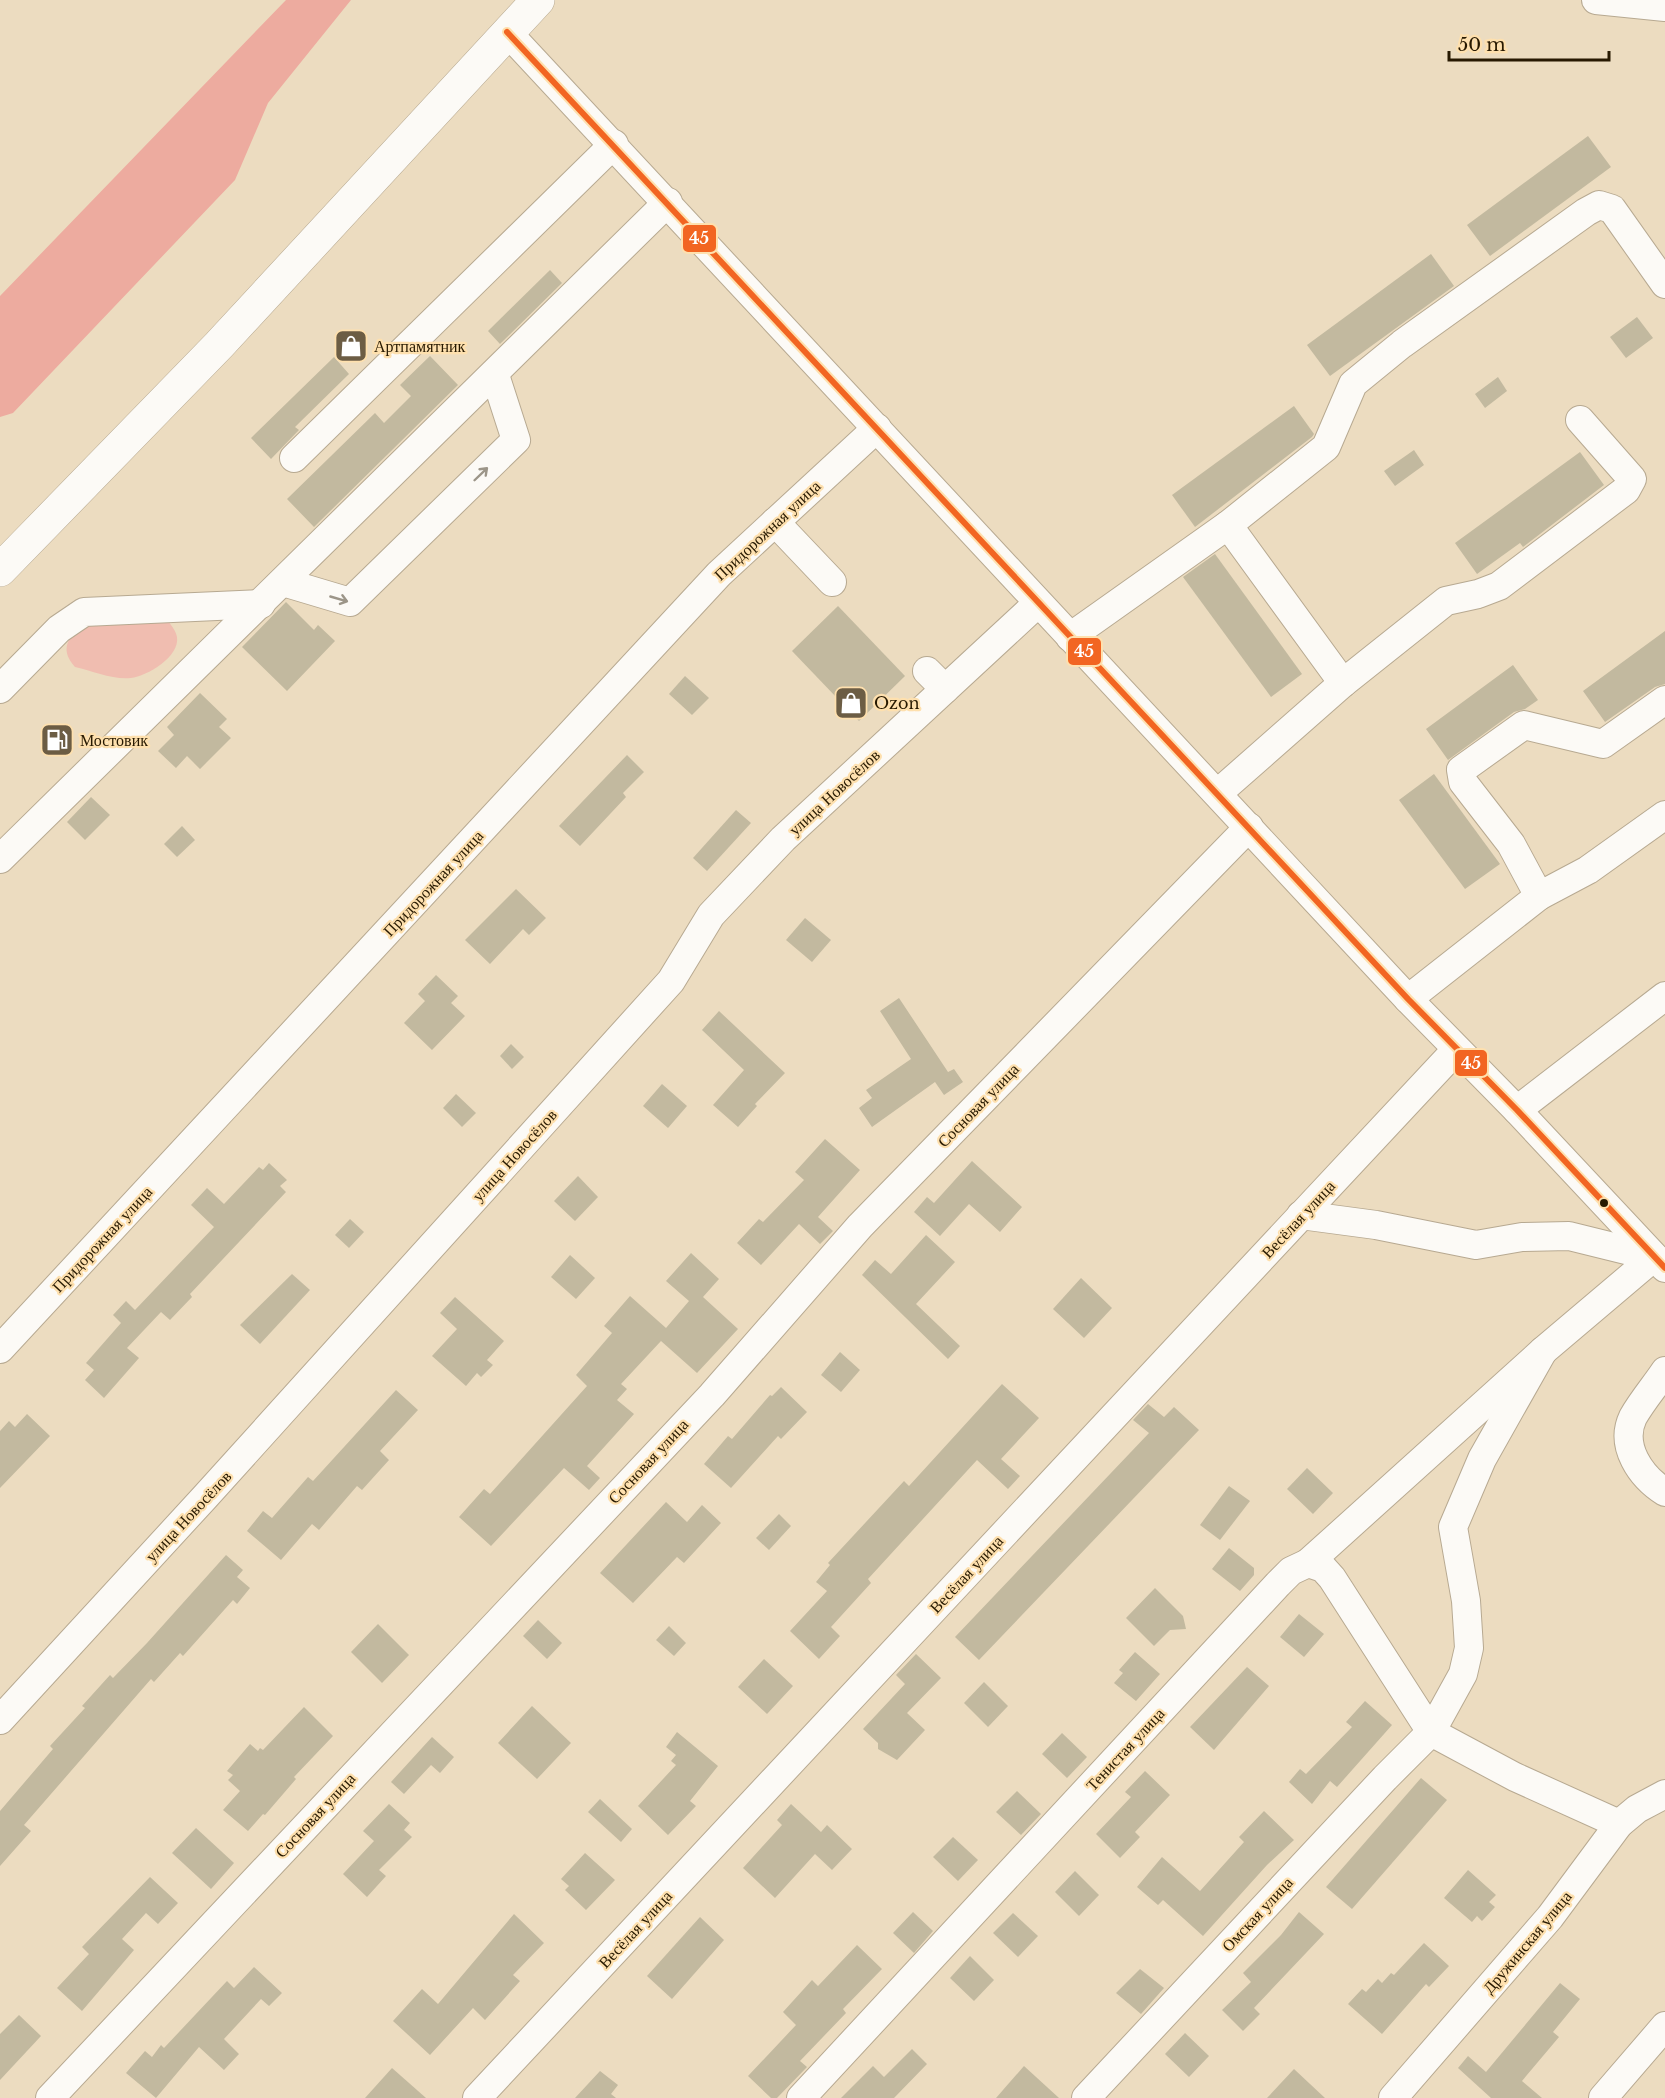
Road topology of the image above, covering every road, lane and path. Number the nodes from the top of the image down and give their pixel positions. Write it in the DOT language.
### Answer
graph roads {
  1 [pos="538,0"];
  2 [pos="1596,0"];
  3 [pos="1665,8"];
  4 [pos="507,32"];
  5 [pos="614,144"];
  6 [pos="668,202"];
  7 [pos="1665,284"];
  8 [pos="495,375"];
  9 [pos="1580,420"];
  10 [pos="876,428"];
  11 [pos="294,458"];
  12 [pos="775,522"];
  13 [pos="1228,525"];
  14 [pos="0,570"];
  15 [pos="283,582"];
  16 [pos="832,582"];
  17 [pos="1038,603"];
  18 [pos="261,604"];
  19 [pos="1070,637"];
  20 [pos="1343,683"];
  21 [pos="0,689"];
  22 [pos="1665,700"];
  23 [pos="1218,793"];
  24 [pos="1665,815"];
  25 [pos="1249,826"];
  26 [pos="0,859"];
  27 [pos="1539,896"];
  28 [pos="1665,996"];
  29 [pos="1408,999"];
  30 [pos="1456,1050"];
  31 [pos="1517,1110"];
  32 [pos="1301,1215"];
  33 [pos="1660,1262"];
  34 [pos="0,1349"];
  35 [pos="1543,1351"];
  36 [pos="1665,1371"];
  37 [pos="1665,1491"];
  38 [pos="1308,1563"];
  39 [pos="0,1720"];
  40 [pos="1431,1732"];
  41 [pos="1665,1794"];
  42 [pos="1619,1824"];
  43 [pos="1665,2026"];
  44 [pos="50,2098"];
  45 [pos="477,2098"];
  46 [pos="801,2098"];
  47 [pos="1086,2098"];
  48 [pos="1394,2098"];
  49 [pos="1602,2098"];
  1 -- 4 [label="main road"];
  2 -- 3 [label="street"];
  4 -- 5 [label="street"];
  4 -- 14 [label="main road"];
  5 -- 6 [label="street"];
  5 -- 11 [label="street"];
  6 -- 8 [label="street"];
  6 -- 10 [label="street"];
  7 -- 13 [label="street"];
  8 -- 15 [label="street"];
  15 -- 8 [label="street, one-way"];
  9 -- 20 [label="street"];
  10 -- 12 [label="street, Придорожная улица"];
  10 -- 17 [label="street"];
  12 -- 16 [label="street"];
  12 -- 34 [label="street, Придорожная улица"];
  13 -- 19 [label="street"];
  13 -- 20 [label="street"];
  15 -- 18 [label="street"];
  17 -- 19 [label="street"];
  17 -- 39 [label="street, улица Новосёлов"];
  18 -- 21 [label="street"];
  18 -- 26 [label="street"];
  19 -- 23 [label="street"];
  20 -- 23 [label="street"];
  22 -- 27 [label="street"];
  23 -- 25 [label="street"];
  24 -- 27 [label="street"];
  25 -- 29 [label="street"];
  25 -- 44 [label="street, Сосновая улица"];
  27 -- 29 [label="street"];
  28 -- 31 [label="street"];
  29 -- 30 [label="street"];
  30 -- 31 [label="street"];
  30 -- 32 [label="street, Весёлая улица"];
  31 -- 33 [label="street"];
  32 -- 33 [label="street"];
  32 -- 45 [label="street, Весёлая улица"];
  33 -- 35 [label="street, Тенистая улица"];
  35 -- 38 [label="street, Тенистая улица"];
  35 -- 40 [label="street, Омская улица"];
  36 -- 37 [label="street"];
  38 -- 40 [label="street"];
  38 -- 46 [label="street, Тенистая улица"];
  40 -- 42 [label="street"];
  40 -- 47 [label="street, Омская улица"];
  41 -- 42 [label="street, Дружинская улица"];
  42 -- 48 [label="street, Дружинская улица"];
  43 -- 49 [label="street"];
}
